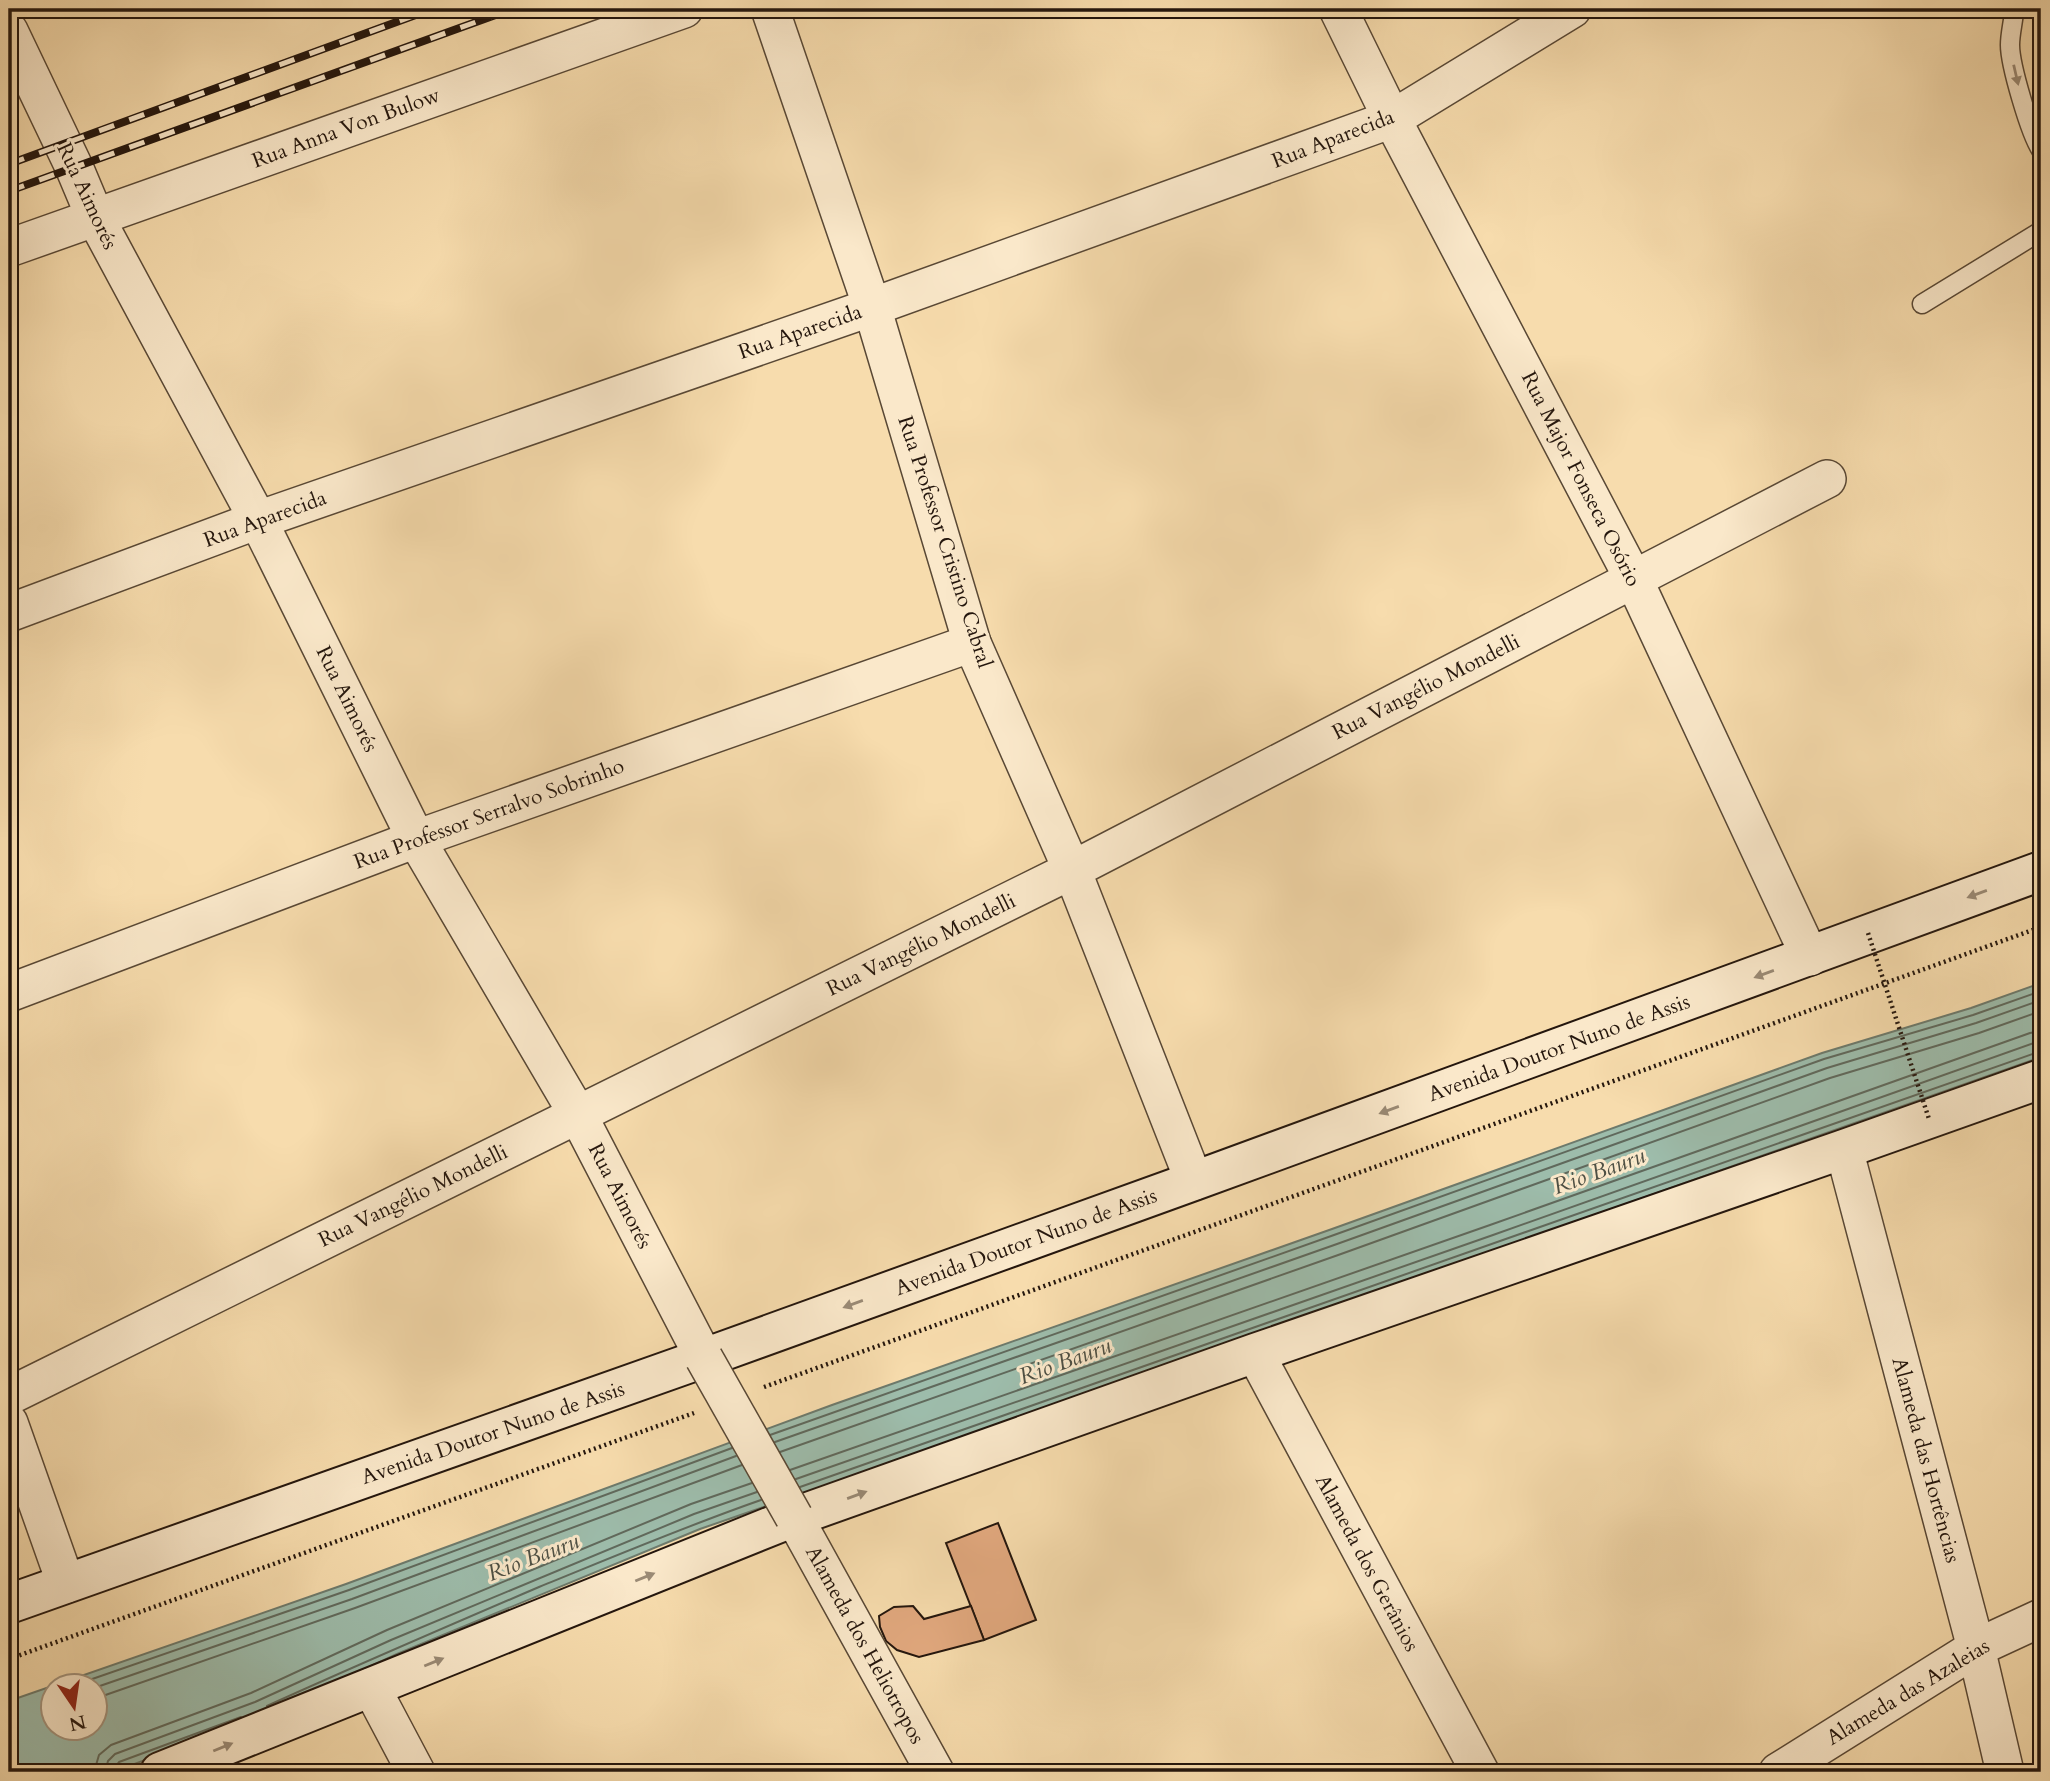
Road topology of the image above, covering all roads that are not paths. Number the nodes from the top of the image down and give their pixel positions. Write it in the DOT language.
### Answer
graph roads {
  1 [pos="684,9"];
  2 [pos="770,9"];
  3 [pos="1338,9"];
  4 [pos="1572,9"];
  5 [pos="2016,9"];
  6 [pos="9,31"];
  7 [pos="1392,119"];
  8 [pos="2041,150"];
  9 [pos="95,217"];
  10 [pos="2041,230"];
  11 [pos="9,248"];
  12 [pos="1922,304"];
  13 [pos="872,307"];
  14 [pos="1827,479"];
  15 [pos="258,520"];
  16 [pos="1634,580"];
  17 [pos="9,612"];
  18 [pos="972,643"];
  19 [pos="416,839"];
  20 [pos="1072,870"];
  21 [pos="2041,871"];
  22 [pos="1810,957"];
  23 [pos="9,993"];
  24 [pos="2041,1079"];
  25 [pos="578,1115"];
  26 [pos="1844,1149"];
  27 [pos="1194,1181"];
  28 [pos="1255,1353"];
  29 [pos="704,1358"];
  30 [pos="9,1396"];
  31 [pos="9,1423"];
  32 [pos="794,1517"];
  33 [pos="65,1584"];
  34 [pos="9,1604"];
  35 [pos="2041,1618"];
  36 [pos="1976,1648"];
  37 [pos="371,1687"];
  38 [pos="160,1772"];
  39 [pos="416,1772"];
  40 [pos="935,1772"];
  41 [pos="1480,1772"];
  42 [pos="1779,1772"];
  43 [pos="2005,1772"];
  1 -- 9 [label="street, Rua Anna Von Bulow"];
  2 -- 13 [label="street, Rua Professor Cristino Cabral"];
  3 -- 7 [label="street, Rua Major Fonseca Osório"];
  4 -- 7 [label="street, Rua Aparecida"];
  5 -- 8 [label="lane, one-way"];
  6 -- 9 [label="street, Rua Aimorés"];
  7 -- 13 [label="street, Rua Aparecida"];
  7 -- 16 [label="street, Rua Major Fonseca Osório"];
  9 -- 11 [label="street, Rua Anna Von Bulow"];
  9 -- 15 [label="street, Rua Aimorés"];
  10 -- 12 [label="lane"];
  13 -- 15 [label="street, Rua Aparecida"];
  13 -- 18 [label="street, Rua Professor Cristino Cabral"];
  14 -- 16 [label="street, Rua Vangélio Mondelli"];
  15 -- 17 [label="street, Rua Aparecida"];
  15 -- 19 [label="street, Rua Aimorés"];
  16 -- 20 [label="street, Rua Vangélio Mondelli"];
  16 -- 22 [label="street, Rua Major Fonseca Osório"];
  18 -- 19 [label="street, Rua Professor Serralvo Sobrinho"];
  18 -- 20 [label="street, Rua Professor Cristino Cabral"];
  19 -- 23 [label="street, Rua Professor Serralvo Sobrinho"];
  19 -- 25 [label="street, Rua Aimorés"];
  20 -- 25 [label="street, Rua Vangélio Mondelli"];
  20 -- 27 [label="street, Rua Professor Cristino Cabral"];
  21 -- 22 [label="main road, Avenida Doutor Nuno de Assis, one-way"];
  22 -- 27 [label="main road, Avenida Doutor Nuno de Assis, one-way"];
  24 -- 26 [label="main road"];
  25 -- 29 [label="street, Rua Aimorés"];
  25 -- 30 [label="street, Rua Vangélio Mondelli"];
  26 -- 28 [label="main road"];
  26 -- 36 [label="street, Alameda das Hortências"];
  27 -- 29 [label="main road, Avenida Doutor Nuno de Assis, one-way"];
  32 -- 28 [label="main road, one-way"];
  28 -- 41 [label="street, Alameda dos Gerânios"];
  29 -- 32 [label="street, Rua Aimorés, bridge"];
  29 -- 33 [label="main road, Avenida Doutor Nuno de Assis"];
  31 -- 33 [label="street"];
  37 -- 32 [label="main road, one-way"];
  32 -- 40 [label="street, Alameda dos Heliotropos"];
  33 -- 34 [label="main road, Avenida Doutor Nuno de Assis"];
  35 -- 36 [label="street, Alameda das Azaleias"];
  36 -- 42 [label="street, Alameda das Azaleias"];
  36 -- 43 [label="street, Alameda das Hortências"];
  38 -- 37 [label="main road, one-way"];
  37 -- 39 [label="street"];
}
